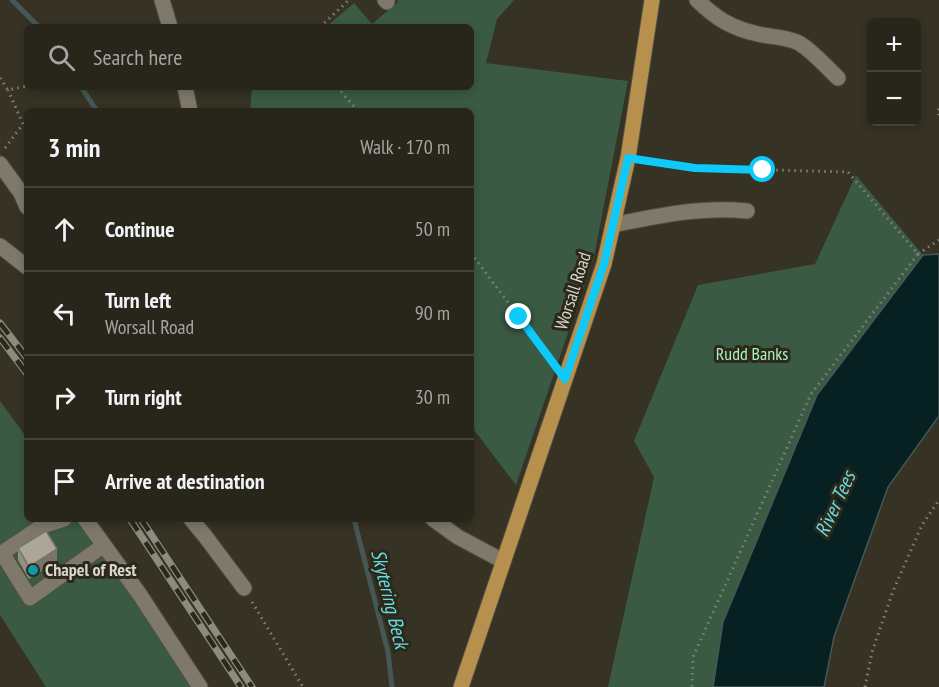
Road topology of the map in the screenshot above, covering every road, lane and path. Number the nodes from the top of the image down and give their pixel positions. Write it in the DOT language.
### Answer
graph roads {
  1 [pos="162,0"];
  2 [pos="349,0"];
  3 [pos="652,0"];
  4 [pos="698,0"];
  5 [pos="169,24"];
  6 [pos="323,24"];
  7 [pos="0,78"];
  8 [pos="838,78"];
  9 [pos="24,87"];
  10 [pos="8,90"];
  11 [pos="185,90"];
  12 [pos="340,90"];
  13 [pos="189,108"];
  14 [pos="355,108"];
  15 [pos="939,109"];
  16 [pos="939,115"];
  17 [pos="0,154"];
  18 [pos="628,158"];
  19 [pos="0,164"];
  20 [pos="24,200"];
  21 [pos="747,211"];
  22 [pos="613,225"];
  23 [pos="939,240"];
  24 [pos="0,246"];
  25 [pos="918,254"];
  26 [pos="474,257"];
  27 [pos="24,265"];
  28 [pos="565,379"];
  29 [pos="939,500"];
  30 [pos="55,522"];
  31 [pos="87,522"];
  32 [pos="193,522"];
  33 [pos="437,522"];
  34 [pos="104,545"];
  35 [pos="503,561"];
  36 [pos="244,588"];
  37 [pos="200,687"];
  38 [pos="303,687"];
  39 [pos="460,687"];
  40 [pos="693,687"];
  41 [pos="865,687"];
  1 -- 5 [label="street"];
  2 -- 6 [label="path"];
  3 -- 18 [label="main road, Worsall Road"];
  4 -- 8 [label="street"];
  7 -- 10 [label="path"];
  9 -- 10 [label="path"];
  10 -- 17 [label="path"];
  11 -- 13 [label="street"];
  12 -- 14 [label="path"];
  15 -- 16 [label="path"];
  18 -- 22 [label="main road, Worsall Road"];
  18 -- 25 [label="path"];
  19 -- 20 [label="street"];
  21 -- 22 [label="street"];
  22 -- 28 [label="main road, Worsall Road"];
  23 -- 25 [label="path"];
  24 -- 27 [label="street"];
  25 -- 40 [label="path"];
  26 -- 28 [label="path"];
  28 -- 35 [label="main road, Worsall Road"];
  29 -- 41 [label="path"];
  30 -- 34 [label="street"];
  31 -- 34 [label="street"];
  32 -- 36 [label="street"];
  33 -- 35 [label="street"];
  34 -- 37 [label="street"];
  35 -- 39 [label="main road, Worsall Road"];
  36 -- 38 [label="path"];
}
